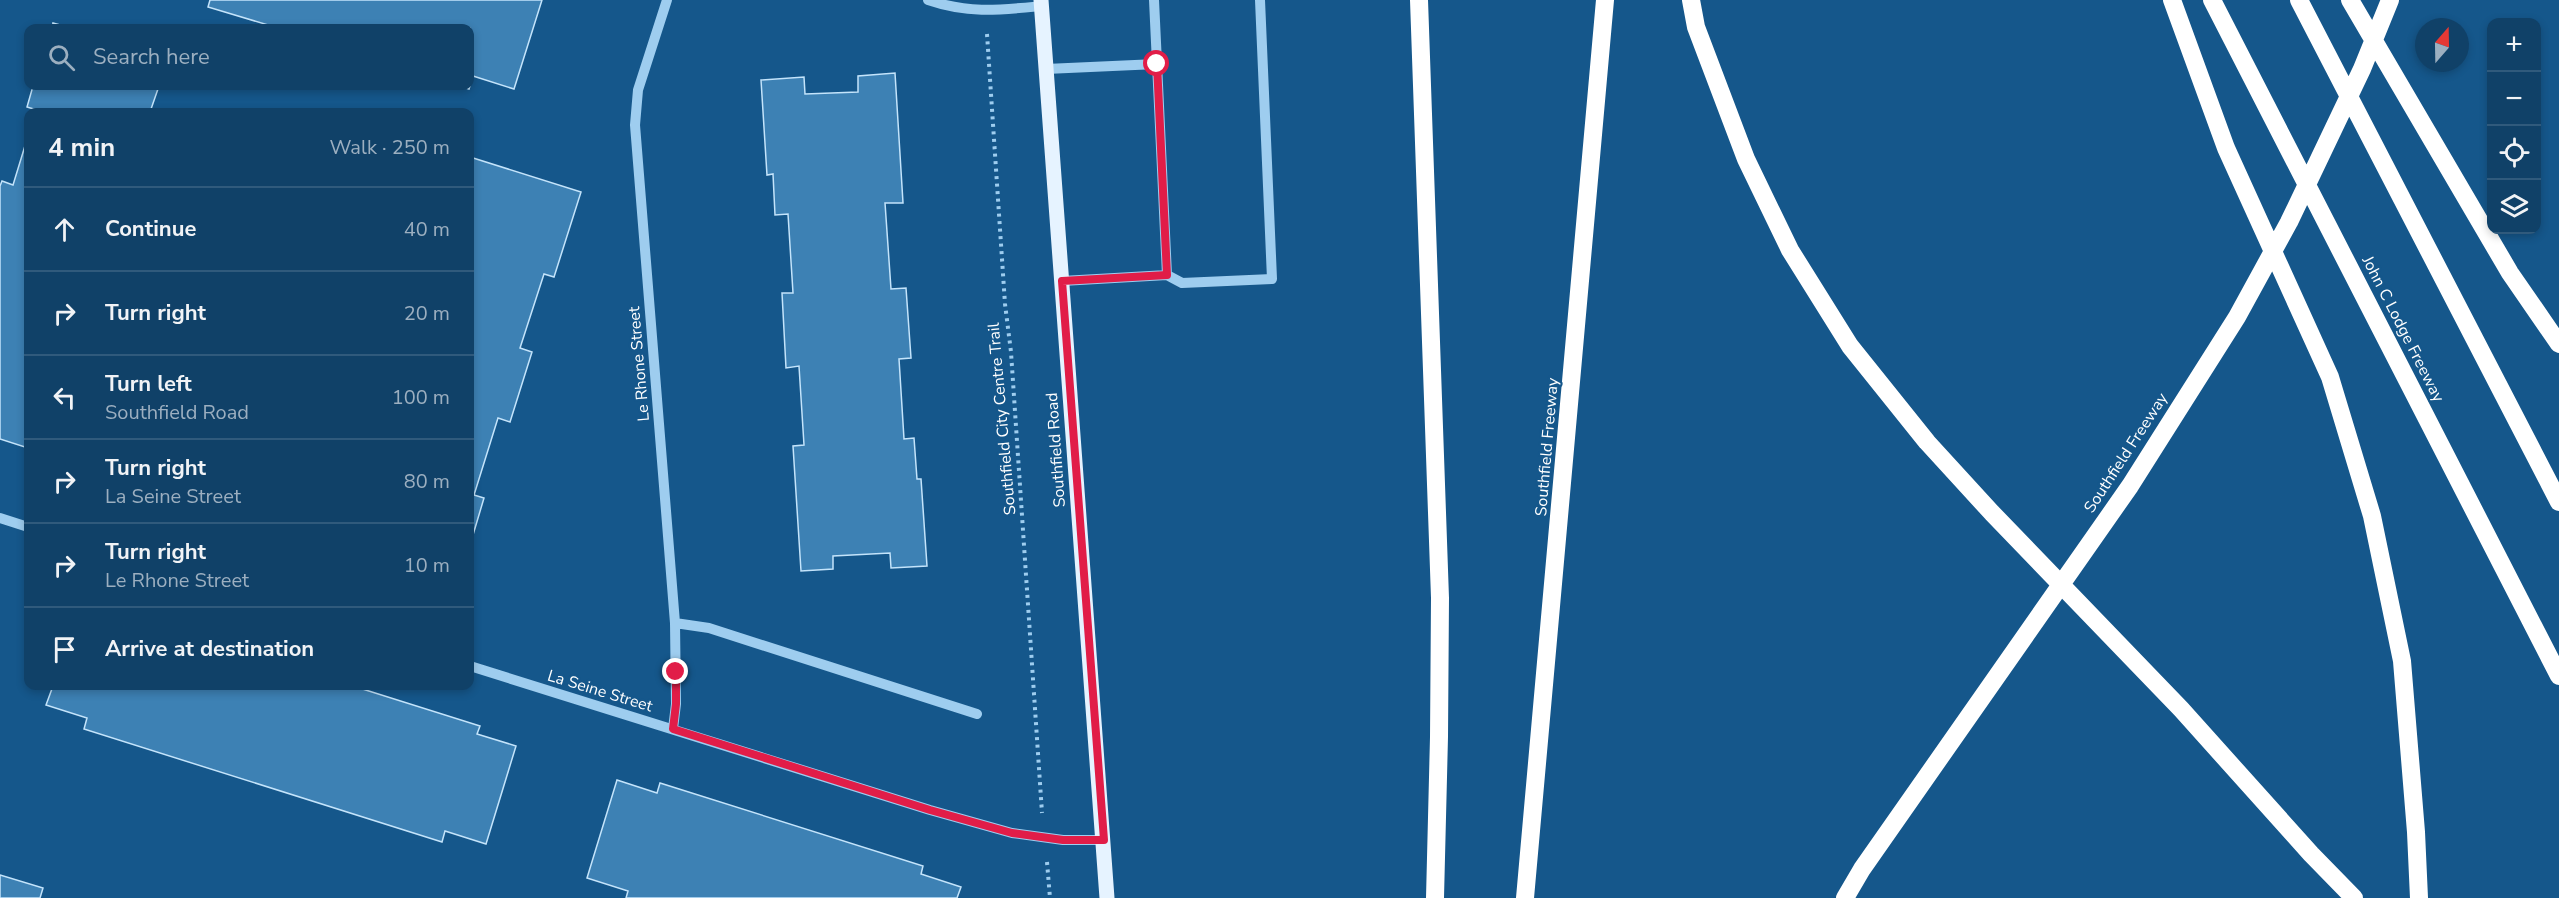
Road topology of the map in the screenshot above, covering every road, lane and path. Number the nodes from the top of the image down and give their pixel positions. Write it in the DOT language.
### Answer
graph roads {
  1 [pos="667,0"];
  2 [pos="928,0"];
  3 [pos="1154,0"];
  4 [pos="1260,0"];
  5 [pos="1419,0"];
  6 [pos="1605,0"];
  7 [pos="1691,0"];
  8 [pos="2172,0"];
  9 [pos="2212,0"];
  10 [pos="2299,0"];
  11 [pos="2350,0"];
  12 [pos="2390,0"];
  13 [pos="1041,3"];
  14 [pos="988,38"];
  15 [pos="1157,64"];
  16 [pos="1046,69"];
  17 [pos="1167,275"];
  18 [pos="1062,281"];
  19 [pos="2559,344"];
  20 [pos="2559,502"];
  21 [pos="0,518"];
  22 [pos="24,526"];
  23 [pos="675,623"];
  24 [pos="474,667"];
  25 [pos="2559,676"];
  26 [pos="977,714"];
  27 [pos="673,729"];
  28 [pos="1041,797"];
  29 [pos="1104,840"];
  30 [pos="1047,870"];
  31 [pos="1050,898"];
  32 [pos="1107,898"];
  33 [pos="1435,898"];
  34 [pos="1526,898"];
  35 [pos="1845,898"];
  36 [pos="2354,898"];
  37 [pos="2419,898"];
  1 -- 23 [label="street, Le Rhone Street"];
  2 -- 13 [label="street"];
  3 -- 15 [label="street"];
  4 -- 17 [label="street"];
  5 -- 33 [label="highway"];
  6 -- 34 [label="highway, Southfield Freeway"];
  7 -- 36 [label="highway"];
  8 -- 37 [label="highway"];
  9 -- 25 [label="highway, John C Lodge Freeway"];
  10 -- 20 [label="highway"];
  11 -- 19 [label="highway"];
  12 -- 35 [label="highway, Southfield Freeway"];
  13 -- 16 [label="main road, Southfield Road"];
  14 -- 28 [label="path, Southfield City Centre Trail"];
  15 -- 16 [label="street"];
  15 -- 17 [label="street"];
  16 -- 18 [label="main road, Southfield Road"];
  17 -- 18 [label="street"];
  18 -- 29 [label="main road, Southfield Road"];
  21 -- 22 [label="street"];
  23 -- 26 [label="street"];
  23 -- 27 [label="street, Le Rhone Street"];
  24 -- 27 [label="street, La Seine Street"];
  27 -- 29 [label="street, La Seine Street"];
  29 -- 32 [label="main road, Southfield Road"];
  30 -- 31 [label="path"];
}
